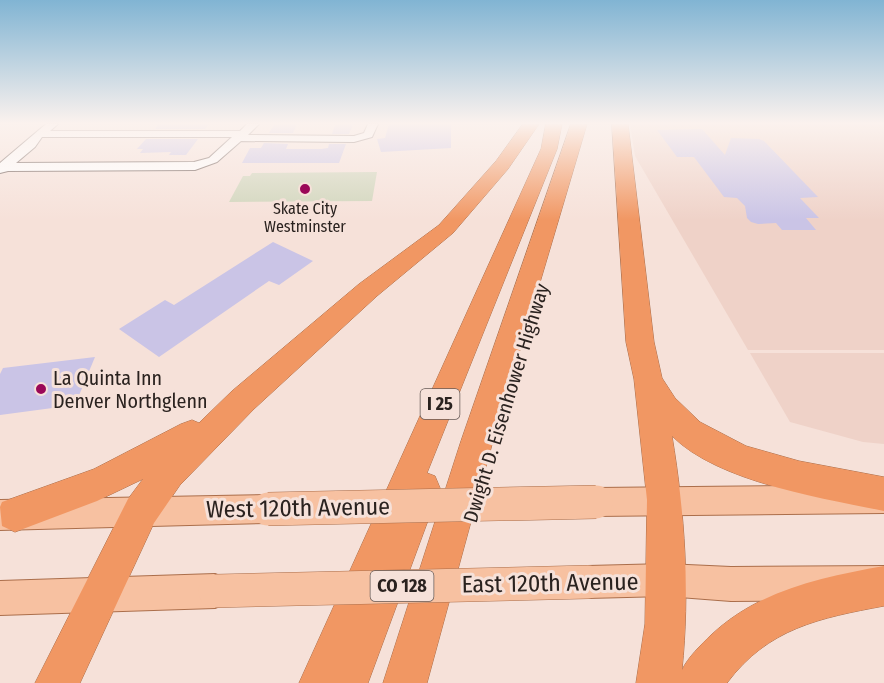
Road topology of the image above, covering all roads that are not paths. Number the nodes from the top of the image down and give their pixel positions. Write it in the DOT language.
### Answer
graph roads {
  1 [pos="18,156"];
  2 [pos="218,156"];
  3 [pos="508,156"];
  4 [pos="546,156"];
  5 [pos="555,156"];
  6 [pos="569,156"];
  7 [pos="582,156"];
  8 [pos="623,156"];
  9 [pos="2,169"];
  10 [pos="648,379"];
  11 [pos="243,400"];
  12 [pos="884,494"];
  13 [pos="884,499"];
  14 [pos="665,500"];
  15 [pos="141,512"];
  16 [pos="8,515"];
  17 [pos="666,580"];
  18 [pos="884,584"];
  19 [pos="100,594"];
  20 [pos="0,598"];
  21 [pos="57,683"];
  22 [pos="321,683"];
  23 [pos="346,683"];
  24 [pos="405,683"];
  25 [pos="422,683"];
  26 [pos="658,683"];
  27 [pos="699,683"];
  1 -- 9 [label="street"];
  2 -- 9 [label="street"];
  3 -- 11 [label="highway"];
  4 -- 22 [label="highway, I 25"];
  5 -- 23 [label="highway"];
  6 -- 24 [label="highway"];
  7 -- 25 [label="highway, Dwight D. Eisenhower Highway"];
  8 -- 10 [label="highway"];
  10 -- 12 [label="highway"];
  10 -- 14 [label="highway"];
  11 -- 15 [label="highway"];
  11 -- 16 [label="highway"];
  13 -- 14 [label="main road"];
  14 -- 15 [label="main road, West 120th Avenue, bridge"];
  14 -- 17 [label="highway"];
  15 -- 16 [label="main road, West 120th Avenue"];
  15 -- 19 [label="highway"];
  17 -- 18 [label="main road, East 120th Avenue"];
  17 -- 19 [label="main road, East 120th Avenue / CO 128, bridge"];
  17 -- 26 [label="highway"];
  18 -- 27 [label="highway"];
  19 -- 20 [label="main road, CO 128"];
  19 -- 21 [label="highway"];
}
